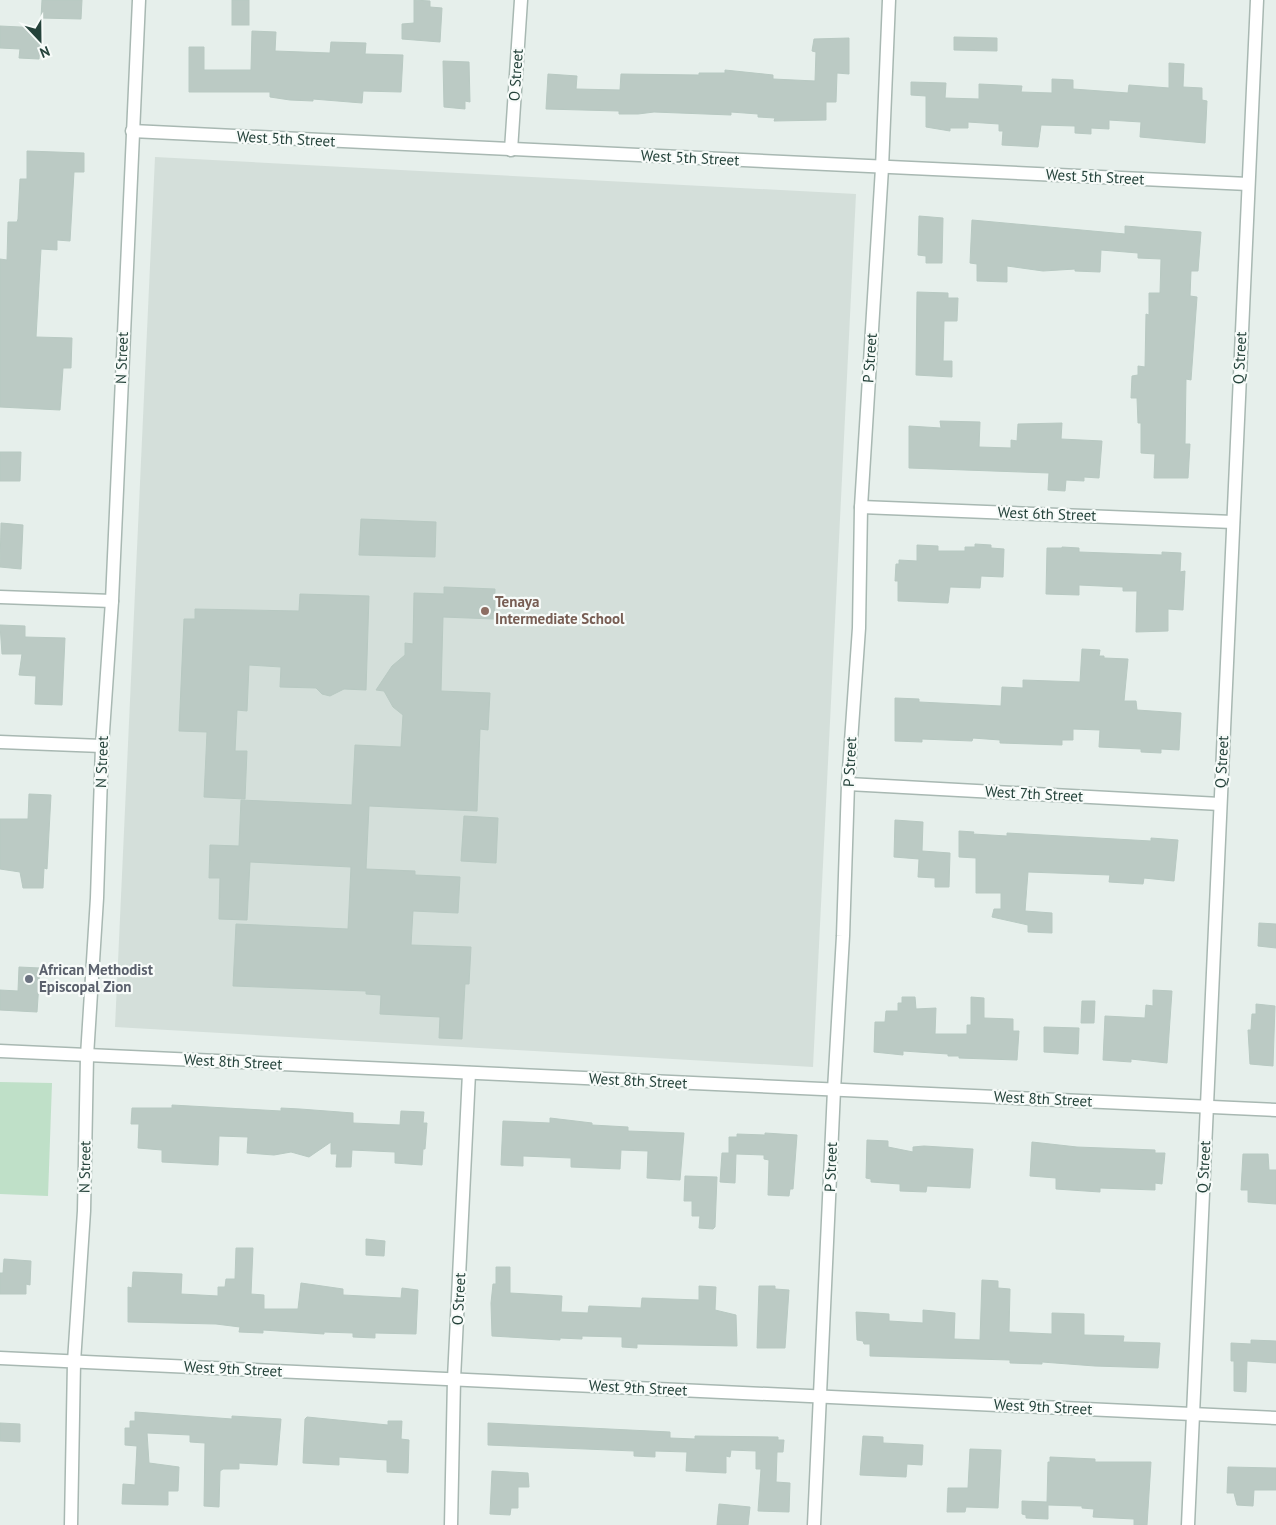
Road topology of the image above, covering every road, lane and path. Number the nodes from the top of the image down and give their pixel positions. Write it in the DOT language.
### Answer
graph roads {
  1 [pos="139,0"];
  2 [pos="521,0"];
  3 [pos="889,0"];
  4 [pos="1257,0"];
  5 [pos="132,132"];
  6 [pos="512,150"];
  7 [pos="882,168"];
  8 [pos="1248,184"];
  9 [pos="861,507"];
  10 [pos="1233,522"];
  11 [pos="0,597"];
  12 [pos="112,601"];
  13 [pos="0,742"];
  14 [pos="102,746"];
  15 [pos="848,784"];
  16 [pos="1220,804"];
  17 [pos="0,1051"];
  18 [pos="87,1056"];
  19 [pos="469,1073"];
  20 [pos="834,1090"];
  21 [pos="1207,1107"];
  22 [pos="1276,1110"];
  23 [pos="0,1358"];
  24 [pos="74,1362"];
  25 [pos="454,1379"];
  26 [pos="821,1396"];
  27 [pos="1193,1414"];
  28 [pos="1276,1418"];
  29 [pos="71,1525"];
  30 [pos="450,1525"];
  31 [pos="814,1525"];
  32 [pos="1188,1525"];
  1 -- 5 [label="street, N Street"];
  2 -- 6 [label="street, O Street"];
  3 -- 7 [label="street, P Street"];
  4 -- 8 [label="street, Q Street"];
  5 -- 6 [label="street, West 5th Street"];
  5 -- 12 [label="street, N Street"];
  6 -- 7 [label="street, West 5th Street"];
  7 -- 8 [label="street, West 5th Street"];
  7 -- 9 [label="street, P Street"];
  8 -- 10 [label="street, Q Street"];
  9 -- 10 [label="street, West 6th Street"];
  9 -- 15 [label="street, P Street"];
  10 -- 16 [label="street, Q Street"];
  11 -- 12 [label="street"];
  12 -- 14 [label="street, N Street"];
  13 -- 14 [label="street"];
  14 -- 18 [label="street, N Street"];
  15 -- 16 [label="street, West 7th Street"];
  15 -- 20 [label="street, P Street"];
  16 -- 21 [label="street, Q Street"];
  17 -- 18 [label="street, West 8th Street"];
  18 -- 19 [label="street, West 8th Street"];
  18 -- 24 [label="street, N Street"];
  19 -- 20 [label="street, West 8th Street"];
  19 -- 25 [label="street, O Street"];
  20 -- 21 [label="street, West 8th Street"];
  20 -- 26 [label="street, P Street"];
  21 -- 22 [label="street, West 8th Street"];
  21 -- 27 [label="street, Q Street"];
  23 -- 24 [label="street, West 9th Street"];
  24 -- 25 [label="street, West 9th Street"];
  24 -- 29 [label="street, N Street"];
  25 -- 26 [label="street, West 9th Street"];
  25 -- 30 [label="street, O Street"];
  26 -- 27 [label="street, West 9th Street"];
  26 -- 31 [label="street, P Street"];
  27 -- 28 [label="street, West 9th Street"];
  27 -- 32 [label="street, Q Street"];
}
